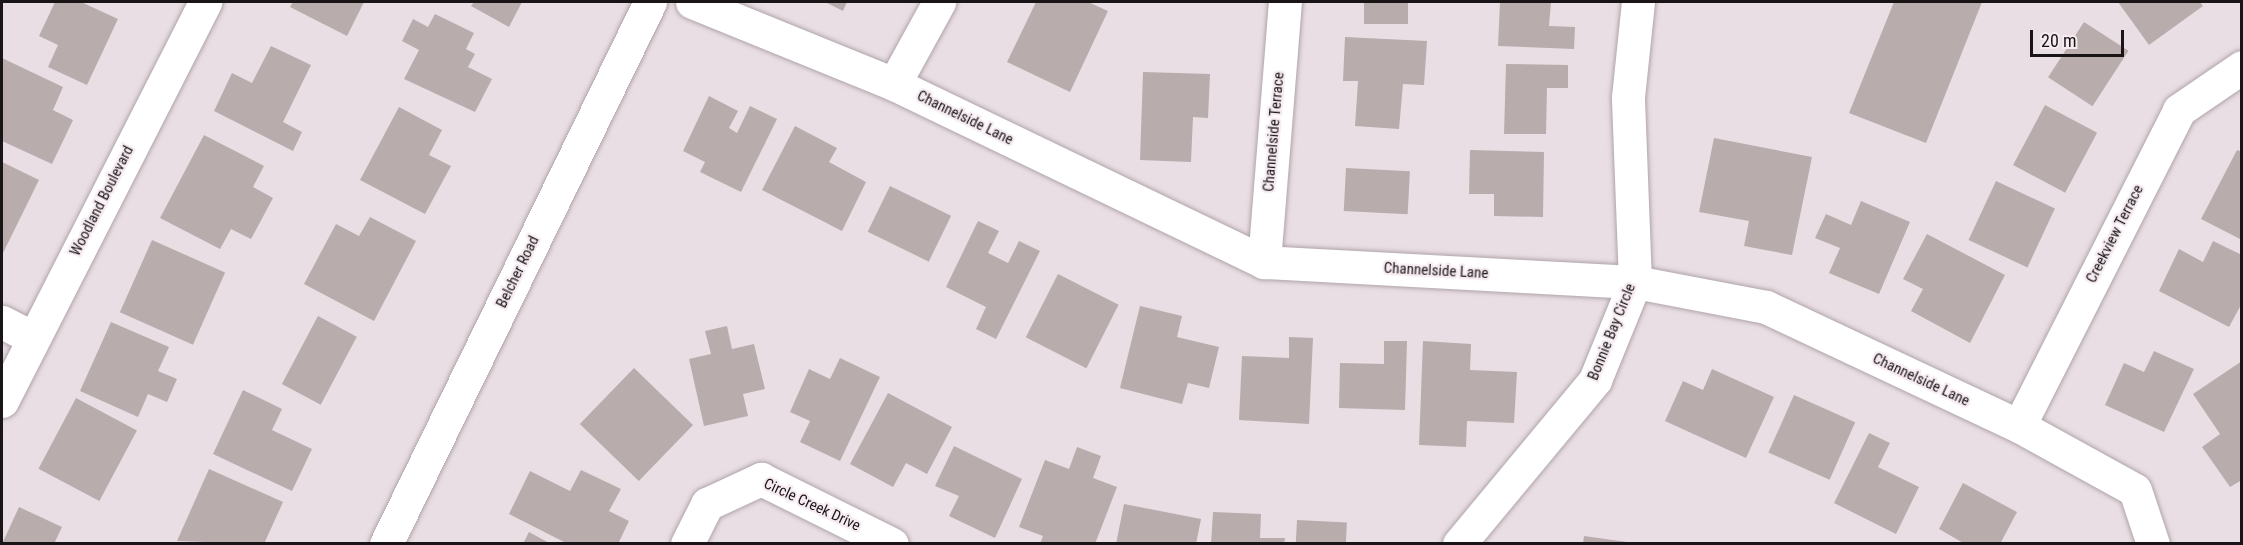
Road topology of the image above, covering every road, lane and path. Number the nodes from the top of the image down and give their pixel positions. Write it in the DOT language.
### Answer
graph roads {
  1 [pos="205,2"];
  2 [pos="650,2"];
  3 [pos="692,2"];
  4 [pos="939,2"];
  5 [pos="1285,2"];
  6 [pos="1638,2"];
  7 [pos="2241,67"];
  8 [pos="894,84"];
  9 [pos="1264,262"];
  10 [pos="1635,282"];
  11 [pos="2,322"];
  12 [pos="32,337"];
  13 [pos="2,401"];
  14 [pos="2019,426"];
  15 [pos="386,543"];
  16 [pos="687,543"];
  17 [pos="892,543"];
  18 [pos="1459,543"];
  19 [pos="2153,543"];
  1 -- 12 [label="street, Woodland Boulevard"];
  2 -- 15 [label="street, Belcher Road"];
  3 -- 8 [label="street, Channelside Lane"];
  4 -- 8 [label="street"];
  5 -- 9 [label="street, Channelside Terrace"];
  6 -- 10 [label="street, Bonnie Bay Circle"];
  7 -- 14 [label="street, Creekview Terrace"];
  8 -- 9 [label="street, Channelside Lane"];
  9 -- 10 [label="street, Channelside Lane"];
  10 -- 14 [label="street, Channelside Lane"];
  10 -- 18 [label="street, Bonnie Bay Circle"];
  11 -- 12 [label="street"];
  12 -- 13 [label="street, Woodland Boulevard"];
  14 -- 19 [label="street, Channelside Lane"];
  16 -- 17 [label="street, Circle Creek Drive"];
}
